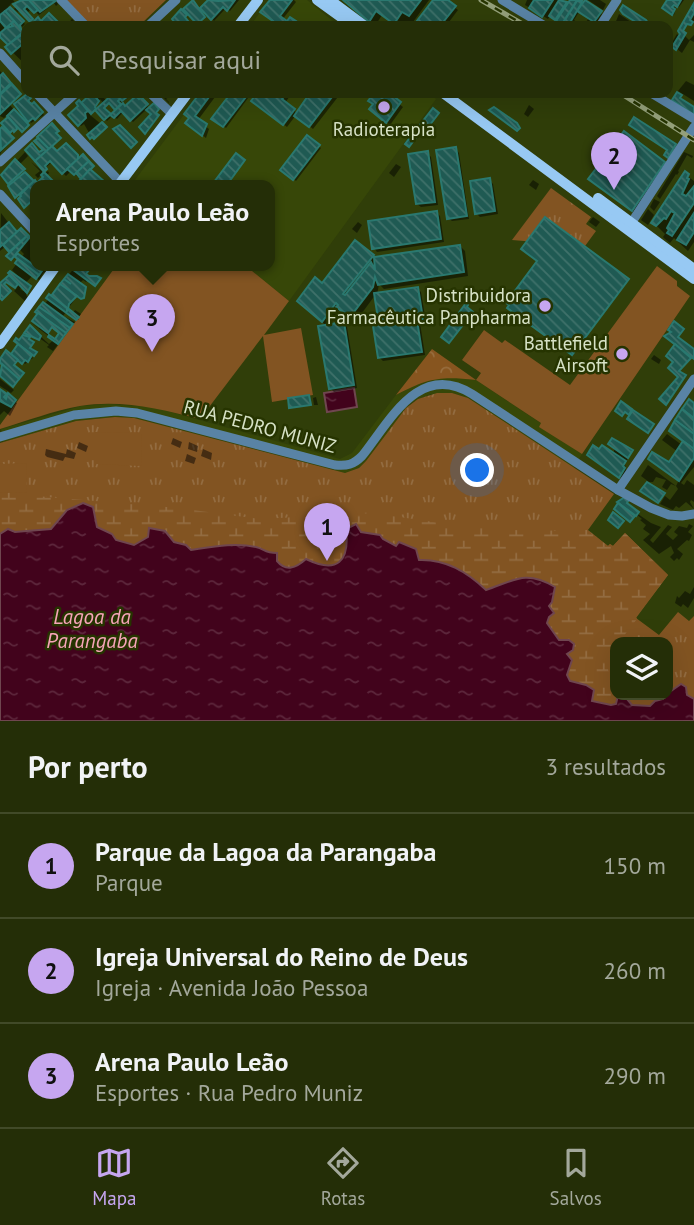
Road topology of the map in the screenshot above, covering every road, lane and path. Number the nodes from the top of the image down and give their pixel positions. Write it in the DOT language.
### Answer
graph roads {
  1 [pos="61,0"];
  2 [pos="176,0"];
  3 [pos="258,0"];
  4 [pos="317,0"];
  5 [pos="330,0"];
  6 [pos="502,0"];
  7 [pos="617,0"];
  8 [pos="81,21"];
  9 [pos="153,21"];
  10 [pos="242,21"];
  11 [pos="346,21"];
  12 [pos="358,21"];
  13 [pos="537,21"];
  14 [pos="603,21"];
  15 [pos="0,53"];
  16 [pos="21,76"];
  17 [pos="40,98"];
  18 [pos="70,98"];
  19 [pos="154,98"];
  20 [pos="184,98"];
  21 [pos="450,98"];
  22 [pos="462,98"];
  23 [pos="660,98"];
  24 [pos="54,113"];
  25 [pos="172,114"];
  26 [pos="694,119"];
  27 [pos="694,127"];
  28 [pos="0,162"];
  29 [pos="116,180"];
  30 [pos="125,180"];
  31 [pos="0,194"];
  32 [pos="629,226"];
  33 [pos="30,227"];
  34 [pos="694,269"];
  35 [pos="52,271"];
  36 [pos="694,279"];
  37 [pos="1,340"];
  38 [pos="694,379"];
  39 [pos="0,437"];
  40 [pos="618,490"];
  41 [pos="694,514"];
  1 -- 8 [label="street"];
  2 -- 9 [label="street"];
  3 -- 10 [label="main road"];
  4 -- 11 [label="main road"];
  5 -- 12 [label="main road"];
  6 -- 13 [label="street"];
  7 -- 14 [label="street"];
  15 -- 16 [label="street"];
  17 -- 24 [label="street"];
  18 -- 24 [label="street"];
  19 -- 25 [label="street"];
  20 -- 25 [label="main road"];
  21 -- 32 [label="main road"];
  22 -- 32 [label="main road"];
  23 -- 26 [label="street"];
  24 -- 28 [label="street"];
  24 -- 29 [label="street"];
  25 -- 30 [label="main road"];
  27 -- 32 [label="street"];
  31 -- 33 [label="street"];
  32 -- 34 [label="main road"];
  32 -- 36 [label="main road"];
  35 -- 37 [label="main road"];
  38 -- 40 [label="street"];
  39 -- 40 [label="street, RUA PEDRO MUNIZ"];
  40 -- 41 [label="street, RUA PEDRO MUNIZ"];
}
